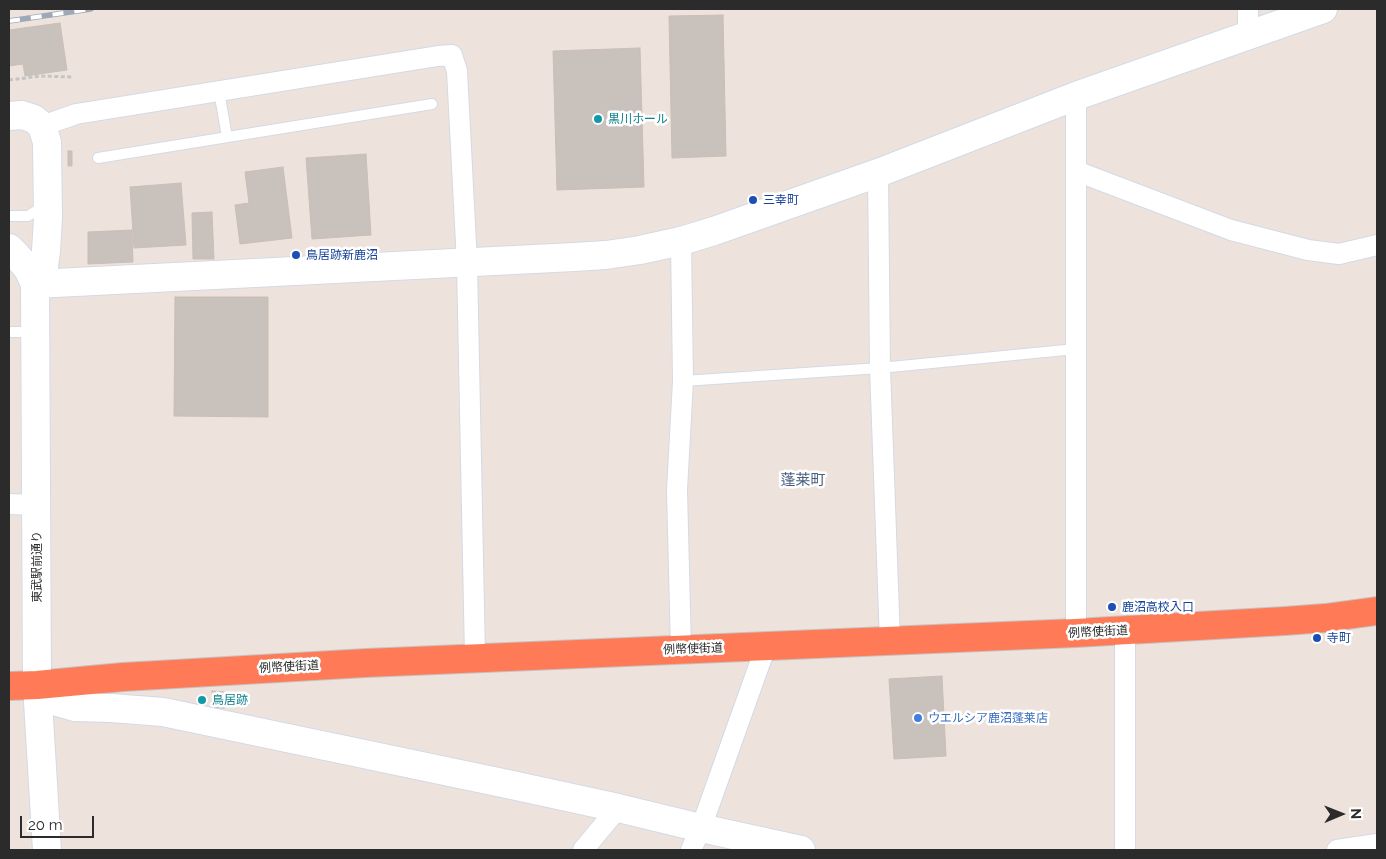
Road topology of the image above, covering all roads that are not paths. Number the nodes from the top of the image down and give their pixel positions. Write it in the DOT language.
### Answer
graph roads {
  1 [pos="1248,9"];
  2 [pos="1323,9"];
  3 [pos="1248,36"];
  4 [pos="219,91"];
  5 [pos="1076,96"];
  6 [pos="432,104"];
  7 [pos="9,116"];
  8 [pos="42,126"];
  9 [pos="227,137"];
  10 [pos="98,158"];
  11 [pos="1076,171"];
  12 [pos="878,173"];
  13 [pos="47,209"];
  14 [pos="9,216"];
  15 [pos="681,241"];
  16 [pos="1377,245"];
  17 [pos="9,246"];
  18 [pos="467,262"];
  19 [pos="35,284"];
  20 [pos="22,332"];
  21 [pos="1076,349"];
  22 [pos="880,368"];
  23 [pos="683,381"];
  24 [pos="9,504"];
  25 [pos="36,505"];
  26 [pos="1377,611"];
  27 [pos="1124,630"];
  28 [pos="1076,633"];
  29 [pos="890,641"];
  30 [pos="766,646"];
  31 [pos="681,649"];
  32 [pos="475,657"];
  33 [pos="37,685"];
  34 [pos="9,686"];
  35 [pos="618,808"];
  36 [pos="696,839"];
  37 [pos="1377,844"];
  38 [pos="47,850"];
  39 [pos="583,850"];
  40 [pos="801,850"];
  41 [pos="1125,850"];
  42 [pos="1337,850"];
  1 -- 3 [label="street"];
  2 -- 3 [label="street"];
  3 -- 5 [label="street"];
  4 -- 8 [label="street"];
  4 -- 9 [label="lane"];
  4 -- 18 [label="street"];
  5 -- 11 [label="street"];
  5 -- 12 [label="street"];
  6 -- 9 [label="lane"];
  7 -- 8 [label="street"];
  8 -- 13 [label="street"];
  9 -- 10 [label="lane"];
  11 -- 16 [label="street"];
  11 -- 21 [label="street"];
  12 -- 15 [label="street"];
  12 -- 22 [label="street"];
  13 -- 14 [label="lane"];
  13 -- 17 [label="street"];
  13 -- 19 [label="street"];
  15 -- 18 [label="street"];
  15 -- 23 [label="street"];
  17 -- 19 [label="street"];
  18 -- 19 [label="street"];
  18 -- 32 [label="street"];
  19 -- 20 [label="street, 東武駅前通り"];
  20 -- 25 [label="street, 東武駅前通り"];
  21 -- 22 [label="lane"];
  21 -- 28 [label="street"];
  22 -- 23 [label="lane"];
  22 -- 29 [label="street"];
  23 -- 31 [label="street"];
  24 -- 25 [label="street"];
  25 -- 33 [label="street, 東武駅前通り"];
  26 -- 27 [label="highway, 例幣使街道"];
  27 -- 28 [label="highway, 例幣使街道"];
  27 -- 41 [label="street"];
  28 -- 29 [label="highway, 例幣使街道"];
  29 -- 30 [label="highway, 例幣使街道"];
  30 -- 31 [label="highway, 例幣使街道"];
  30 -- 36 [label="street"];
  31 -- 32 [label="highway, 例幣使街道"];
  32 -- 33 [label="highway, 例幣使街道"];
  33 -- 34 [label="highway, 例幣使街道"];
  33 -- 35 [label="street"];
  33 -- 38 [label="street, 東武駅前通り"];
  35 -- 36 [label="street"];
  35 -- 39 [label="street"];
  36 -- 40 [label="street"];
  37 -- 42 [label="street"];
}
